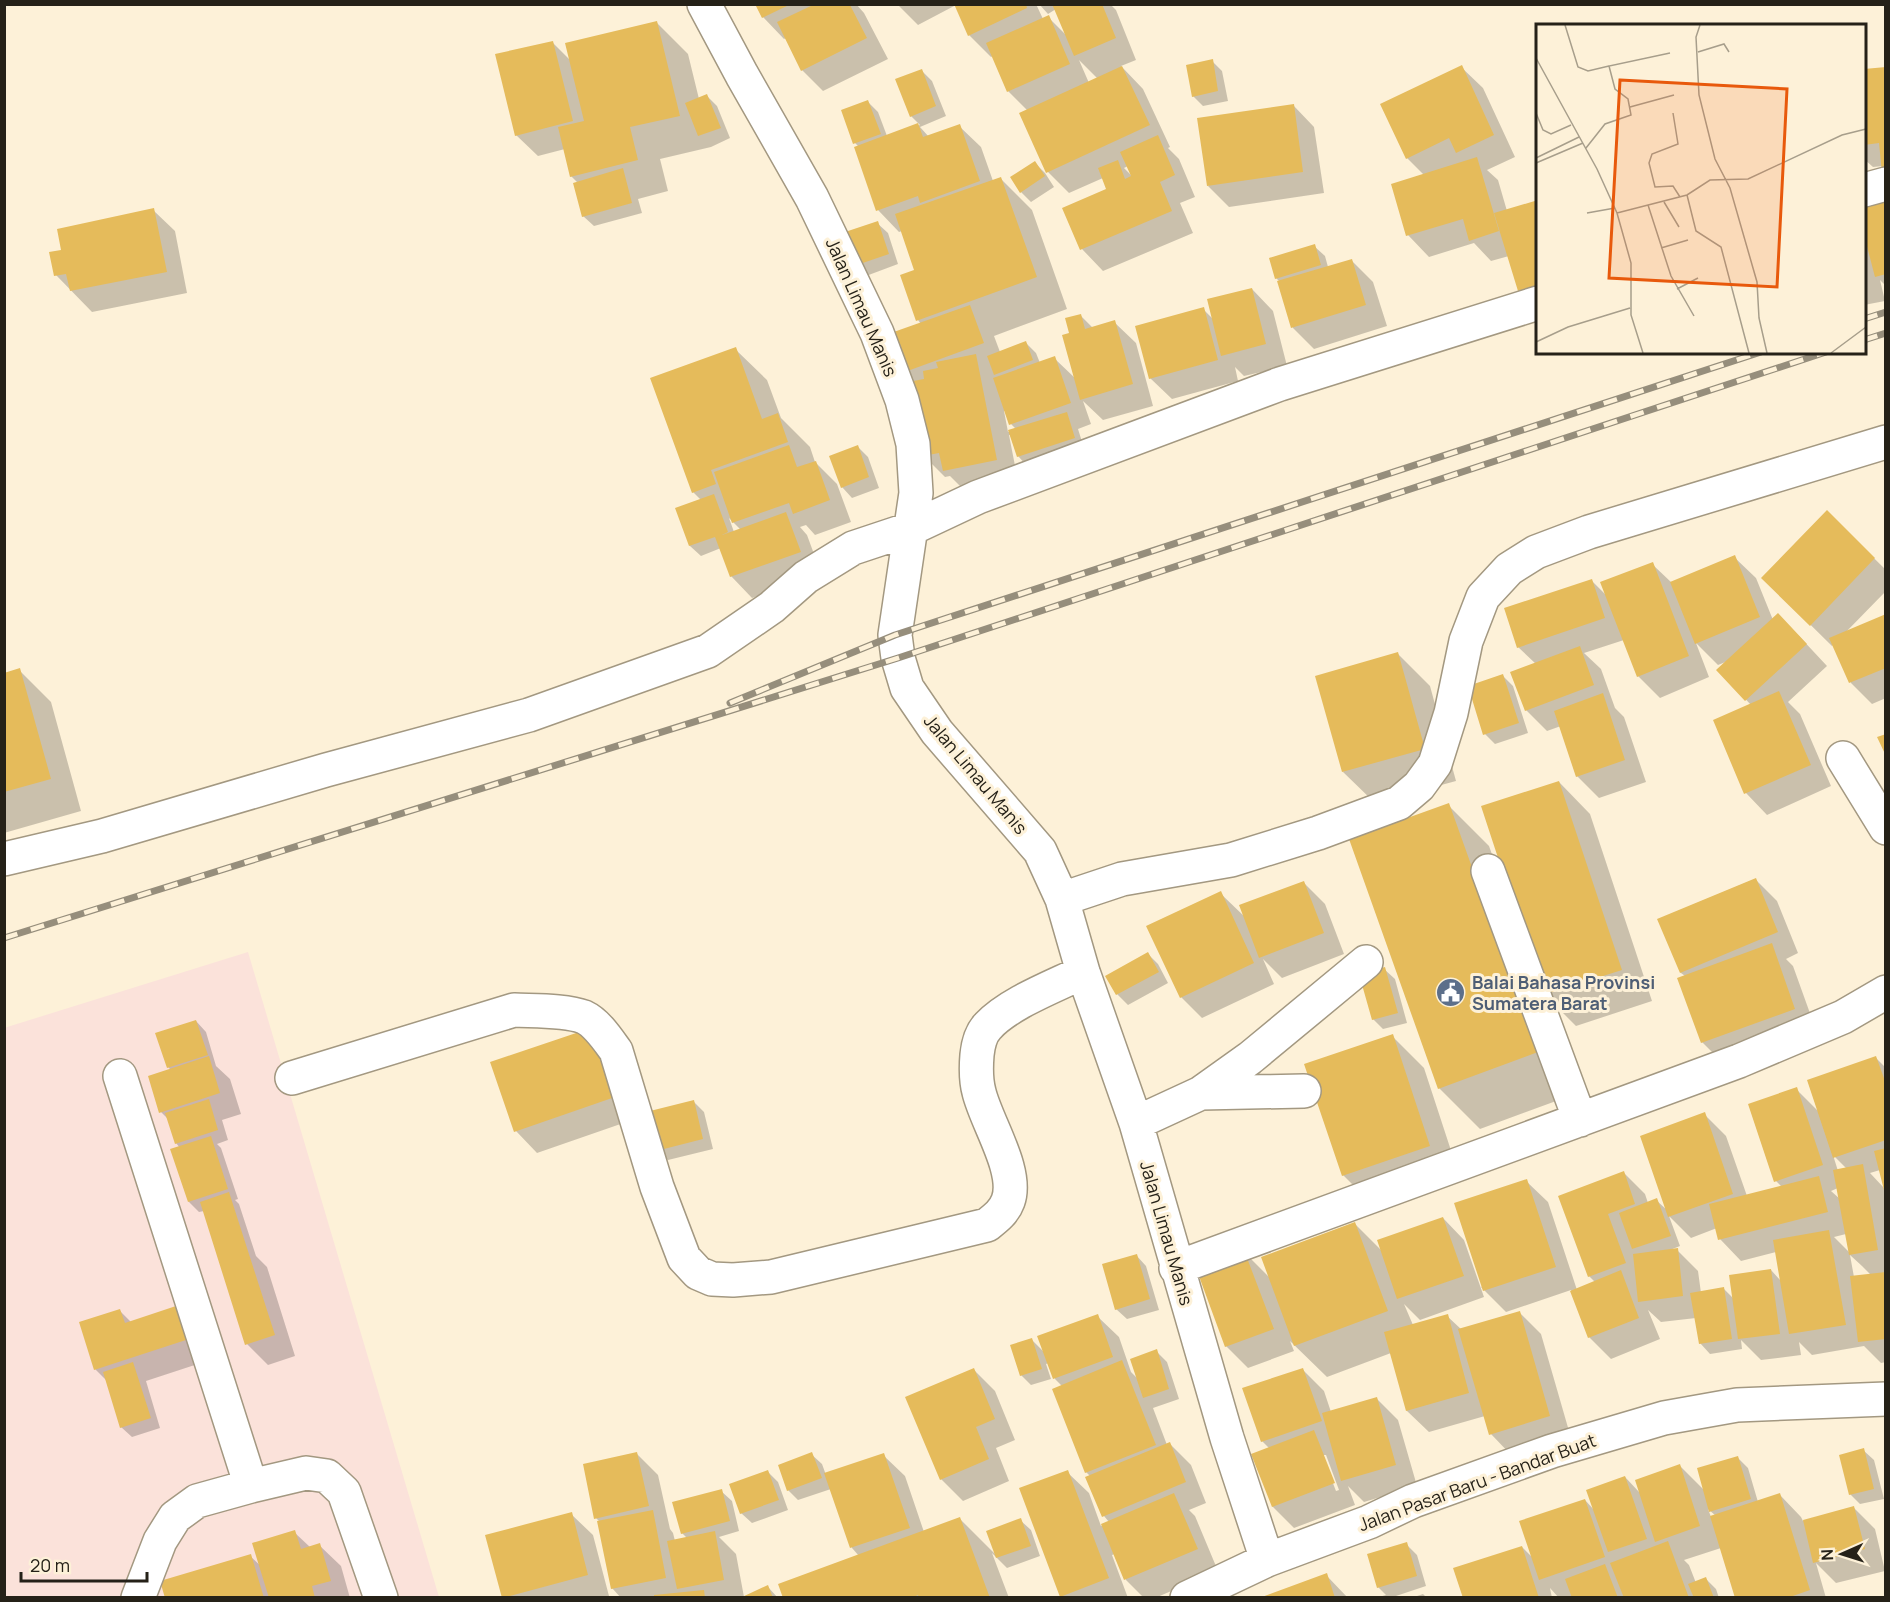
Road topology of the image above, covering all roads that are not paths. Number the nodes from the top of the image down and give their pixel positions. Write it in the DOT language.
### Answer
graph roads {
  1 [pos="704,4"];
  2 [pos="1886,184"];
  3 [pos="1866,189"];
  4 [pos="1536,304"];
  5 [pos="1886,442"];
  6 [pos="910,529"];
  7 [pos="1843,758"];
  8 [pos="1886,828"];
  9 [pos="4,859"];
  10 [pos="1488,871"];
  11 [pos="1062,898"];
  12 [pos="1366,962"];
  13 [pos="1083,972"];
  14 [pos="1886,992"];
  15 [pos="120,1076"];
  16 [pos="292,1078"];
  17 [pos="1304,1091"];
  18 [pos="1201,1093"];
  19 [pos="1580,1120"];
  20 [pos="1136,1123"];
  21 [pos="1176,1268"];
  22 [pos="1886,1399"];
  23 [pos="251,1486"];
  24 [pos="1268,1560"];
  25 [pos="1220,1590"];
  26 [pos="138,1598"];
  27 [pos="381,1598"];
  28 [pos="1186,1598"];
  1 -- 6 [label="street, Jalan Limau Manis"];
  2 -- 3 [label="street"];
  4 -- 6 [label="street"];
  5 -- 11 [label="street"];
  6 -- 9 [label="street"];
  6 -- 11 [label="street, Jalan Limau Manis"];
  7 -- 8 [label="street"];
  10 -- 19 [label="street"];
  11 -- 13 [label="street, Jalan Limau Manis"];
  12 -- 18 [label="street"];
  13 -- 16 [label="street"];
  13 -- 20 [label="street, Jalan Limau Manis"];
  14 -- 19 [label="street"];
  15 -- 23 [label="street"];
  17 -- 18 [label="street"];
  18 -- 20 [label="street"];
  19 -- 21 [label="street"];
  20 -- 21 [label="street, Jalan Limau Manis"];
  21 -- 24 [label="street, Jalan Limau Manis"];
  22 -- 24 [label="street, Jalan Pasar Baru - Bandar Buat"];
  23 -- 26 [label="street"];
  23 -- 27 [label="street"];
  24 -- 25 [label="street, Jalan Pasar Baru - Bandar Buat"];
  25 -- 28 [label="street, Jalan Pasar Baru - Bandar Buat"];
}
